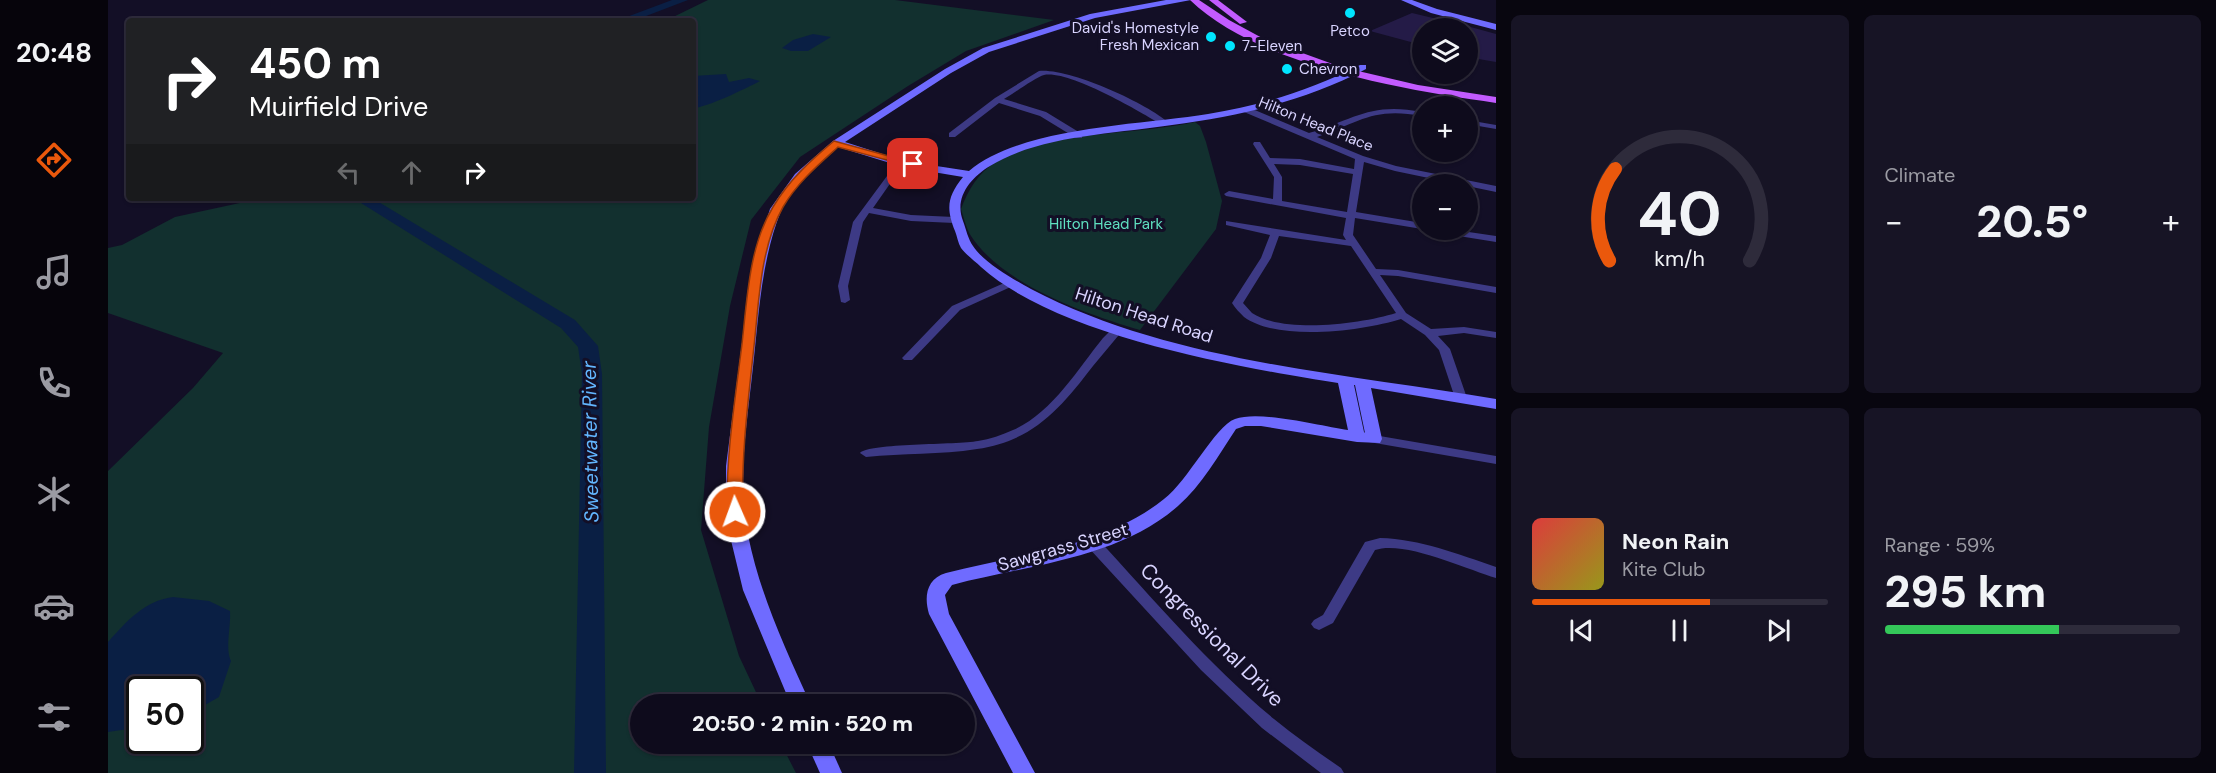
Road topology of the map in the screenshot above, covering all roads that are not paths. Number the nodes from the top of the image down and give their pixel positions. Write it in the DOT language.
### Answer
graph roads {
  1 [pos="1142,0"];
  2 [pos="1187,0"];
  3 [pos="1194,0"];
  4 [pos="1213,0"];
  5 [pos="1405,0"];
  6 [pos="1093,16"];
  7 [pos="1496,27"];
  8 [pos="1358,70"];
  9 [pos="1496,94"];
  10 [pos="998,100"];
  11 [pos="1496,100"];
  12 [pos="1247,110"];
  13 [pos="1412,112"];
  14 [pos="1165,123"];
  15 [pos="1478,124"];
  16 [pos="1496,127"];
  17 [pos="952,135"];
  18 [pos="1079,136"];
  19 [pos="1310,136"];
  20 [pos="837,143"];
  21 [pos="1257,144"];
  22 [pos="1360,158"];
  23 [pos="1270,161"];
  24 [pos="1357,172"];
  25 [pos="971,174"];
  26 [pos="890,178"];
  27 [pos="1496,189"];
  28 [pos="1229,194"];
  29 [pos="1277,202"];
  30 [pos="867,210"];
  31 [pos="1351,215"];
  32 [pos="954,220"];
  33 [pos="1229,223"];
  34 [pos="1412,224"];
  35 [pos="1275,233"];
  36 [pos="1478,236"];
  37 [pos="1496,239"];
  38 [pos="1355,244"];
  39 [pos="1374,272"];
  40 [pos="1011,283"];
  41 [pos="1496,290"];
  42 [pos="845,300"];
  43 [pos="1402,315"];
  44 [pos="1117,330"];
  45 [pos="1430,333"];
  46 [pos="1496,335"];
  47 [pos="908,358"];
  48 [pos="1345,379"];
  49 [pos="1362,382"];
  50 [pos="1461,398"];
  51 [pos="1496,404"];
  52 [pos="1366,438"];
  53 [pos="866,453"];
  54 [pos="1496,460"];
  55 [pos="1092,542"];
  56 [pos="1496,573"];
  57 [pos="1319,624"];
  58 [pos="796,694"];
  59 [pos="822,754"];
  60 [pos="831,773"];
  61 [pos="1024,773"];
  62 [pos="1335,773"];
  1 -- 6 [label="street"];
  2 -- 6 [label="street"];
  3 -- 8 [label="main road"];
  4 -- 8 [label="main road"];
  5 -- 7 [label="street"];
  6 -- 20 [label="street"];
  8 -- 9 [label="main road"];
  8 -- 11 [label="main road"];
  8 -- 12 [label="street"];
  10 -- 14 [label="street"];
  10 -- 17 [label="street"];
  10 -- 18 [label="street"];
  12 -- 14 [label="street"];
  12 -- 19 [label="street, Hilton Head Place"];
  13 -- 19 [label="street"];
  14 -- 18 [label="street"];
  15 -- 16 [label="street"];
  18 -- 25 [label="street"];
  19 -- 22 [label="street, Hilton Head Place"];
  20 -- 25 [label="street"];
  20 -- 58 [label="street"];
  21 -- 23 [label="street"];
  22 -- 24 [label="street"];
  22 -- 27 [label="street, Hilton Head Place"];
  23 -- 24 [label="street"];
  23 -- 29 [label="street"];
  24 -- 31 [label="street"];
  25 -- 32 [label="street"];
  26 -- 30 [label="street"];
  28 -- 29 [label="street"];
  29 -- 31 [label="street"];
  30 -- 32 [label="street"];
  30 -- 42 [label="street"];
  31 -- 34 [label="street"];
  31 -- 38 [label="street"];
  32 -- 40 [label="street, Hilton Head Road"];
  33 -- 35 [label="street"];
  35 -- 38 [label="street"];
  35 -- 43 [label="street"];
  36 -- 37 [label="street"];
  38 -- 39 [label="street"];
  39 -- 41 [label="street"];
  39 -- 43 [label="street"];
  40 -- 44 [label="street, Hilton Head Road"];
  40 -- 47 [label="street"];
  43 -- 45 [label="street"];
  44 -- 48 [label="street, Hilton Head Road"];
  44 -- 53 [label="street"];
  45 -- 46 [label="street"];
  45 -- 50 [label="street"];
  48 -- 49 [label="street, Hilton Head Road"];
  48 -- 52 [label="street"];
  49 -- 50 [label="street, Hilton Head Road"];
  49 -- 52 [label="street"];
  50 -- 51 [label="street, Hilton Head Road"];
  52 -- 54 [label="street, Sawgrass Street"];
  52 -- 55 [label="street, Sawgrass Street"];
  55 -- 61 [label="street, Sawgrass Street"];
  55 -- 62 [label="street, Congressional Drive"];
  56 -- 57 [label="street"];
  59 -- 60 [label="street"];
}
